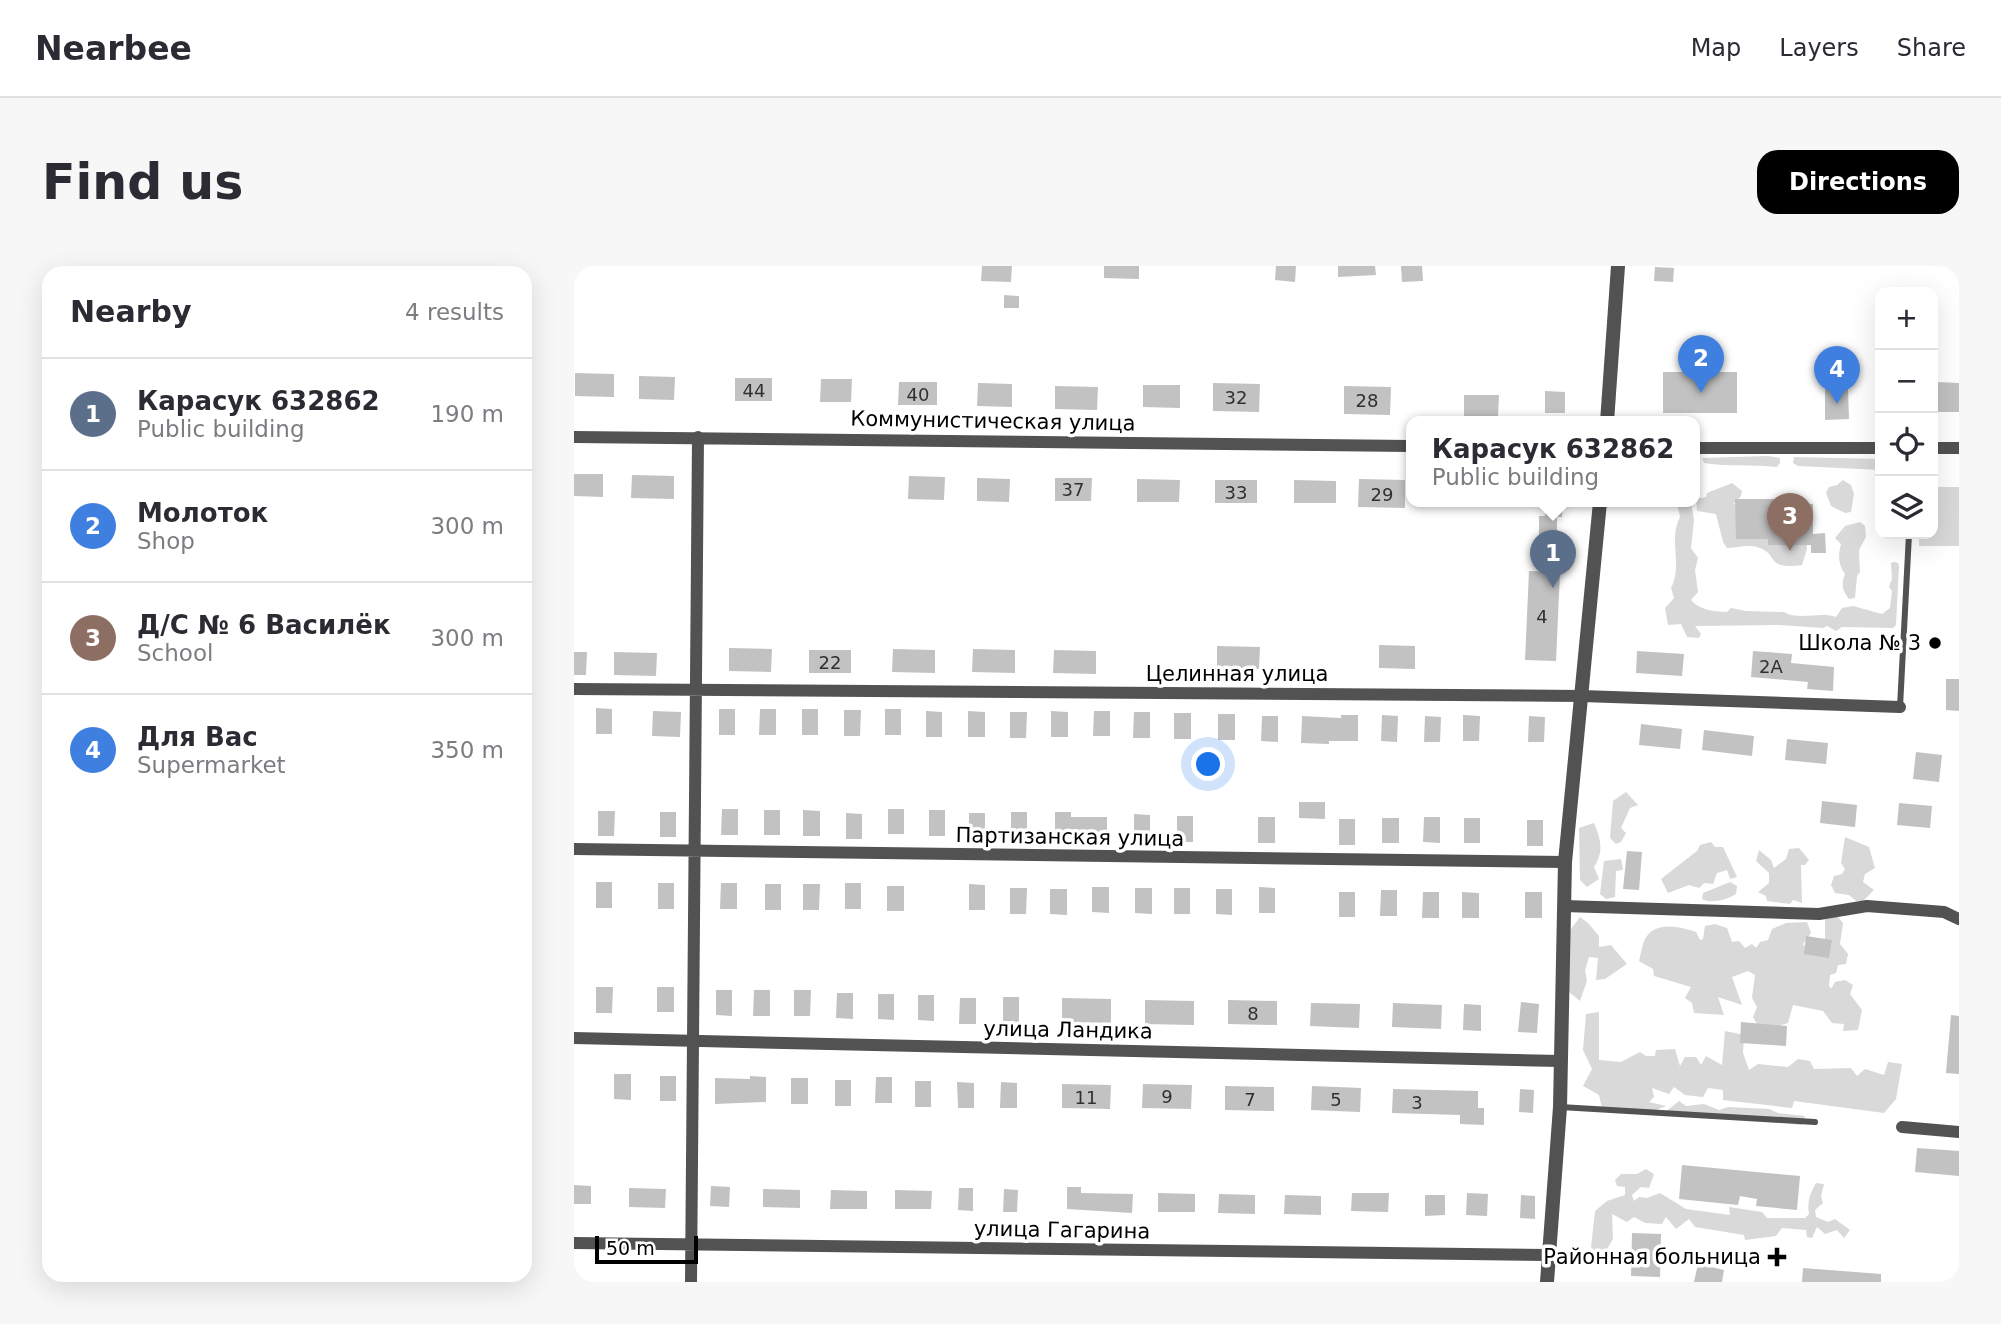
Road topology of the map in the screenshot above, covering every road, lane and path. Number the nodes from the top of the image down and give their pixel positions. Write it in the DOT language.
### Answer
graph roads {
  1 [pos="1618,266"];
  2 [pos="1607,416"];
  3 [pos="698,437"];
  4 [pos="574,438"];
  5 [pos="1406,446"];
  6 [pos="1700,448"];
  7 [pos="1875,448"];
  8 [pos="1938,448"];
  9 [pos="1959,449"];
  10 [pos="1600,507"];
  11 [pos="1909,539"];
  12 [pos="574,689"];
  13 [pos="696,689"];
  14 [pos="1582,696"];
  15 [pos="1900,706"];
  16 [pos="574,849"];
  17 [pos="694,851"];
  18 [pos="1565,862"];
  19 [pos="1564,906"];
  20 [pos="1959,919"];
  21 [pos="574,1038"];
  22 [pos="693,1041"];
  23 [pos="1560,1061"];
  24 [pos="1560,1107"];
  25 [pos="1815,1122"];
  26 [pos="1902,1127"];
  27 [pos="1959,1132"];
  28 [pos="574,1243"];
  29 [pos="691,1244"];
  30 [pos="1549,1255"];
  31 [pos="691,1282"];
  32 [pos="1547,1282"];
  1 -- 2 [label="street"];
  3 -- 4 [label="street, Коммунистическая улица"];
  3 -- 5 [label="street, Коммунистическая улица"];
  3 -- 13 [label="street"];
  6 -- 7 [label="street"];
  8 -- 9 [label="street"];
  10 -- 14 [label="street"];
  11 -- 15 [label="lane"];
  12 -- 13 [label="street, Целинная улица"];
  13 -- 14 [label="street, Целинная улица"];
  13 -- 17 [label="street"];
  14 -- 15 [label="street, Целинная улица"];
  14 -- 18 [label="street"];
  16 -- 17 [label="street, Партизанская улица"];
  17 -- 18 [label="street, Партизанская улица"];
  17 -- 22 [label="street"];
  18 -- 19 [label="street"];
  19 -- 20 [label="street"];
  19 -- 23 [label="street"];
  21 -- 22 [label="street, улица Ландика"];
  22 -- 23 [label="street, улица Ландика"];
  22 -- 29 [label="street"];
  23 -- 24 [label="street"];
  24 -- 25 [label="lane"];
  24 -- 30 [label="street"];
  26 -- 27 [label="street"];
  28 -- 29 [label="street, улица Гагарина"];
  29 -- 30 [label="street, улица Гагарина"];
  29 -- 31 [label="street"];
  30 -- 32 [label="street"];
}
